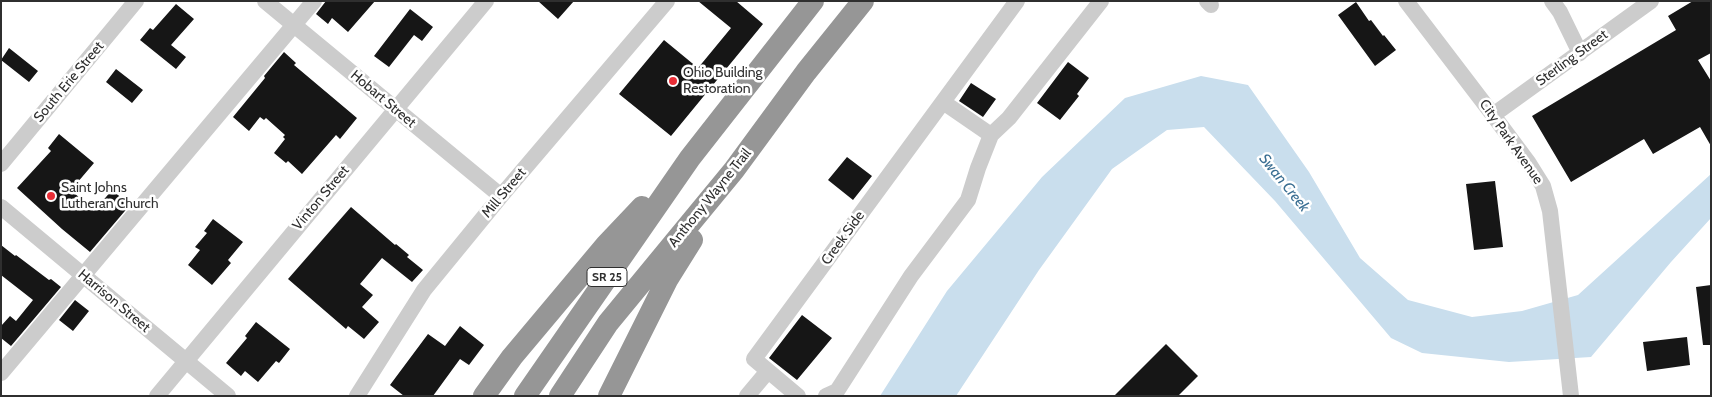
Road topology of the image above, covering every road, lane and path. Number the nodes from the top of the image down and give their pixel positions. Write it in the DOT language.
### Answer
graph roads {
  1 [pos="136,1"];
  2 [pos="265,1"];
  3 [pos="314,1"];
  4 [pos="486,1"];
  5 [pos="667,1"];
  6 [pos="813,1"];
  7 [pos="863,1"];
  8 [pos="1017,1"];
  9 [pos="1101,1"];
  10 [pos="1406,1"];
  11 [pos="1552,1"];
  12 [pos="1651,1"];
  13 [pos="294,25"];
  14 [pos="1580,53"];
  15 [pos="943,102"];
  16 [pos="396,110"];
  17 [pos="1493,115"];
  18 [pos="992,135"];
  19 [pos="690,158"];
  20 [pos="1,164"];
  21 [pos="734,170"];
  22 [pos="501,196"];
  23 [pos="1,207"];
  24 [pos="83,275"];
  25 [pos="186,361"];
  26 [pos="768,371"];
  27 [pos="1,373"];
  28 [pos="157,396"];
  29 [pos="228,396"];
  30 [pos="357,396"];
  31 [pos="484,396"];
  32 [pos="525,396"];
  33 [pos="560,396"];
  34 [pos="609,396"];
  35 [pos="746,396"];
  36 [pos="798,396"];
  37 [pos="826,396"];
  38 [pos="1571,396"];
  1 -- 20 [label="street, South Erie Street"];
  2 -- 13 [label="street, Hobart Street"];
  3 -- 13 [label="street"];
  4 -- 16 [label="street, Vinton Street"];
  5 -- 22 [label="street, Mill Street"];
  6 -- 19 [label="highway, SR 25"];
  7 -- 21 [label="highway, Anthony Wayne Trail / SR 25"];
  8 -- 15 [label="street, Creek Side"];
  9 -- 18 [label="street"];
  10 -- 17 [label="street, City Park Avenue"];
  11 -- 14 [label="street"];
  12 -- 14 [label="street, Sterling Street"];
  13 -- 16 [label="street, Hobart Street"];
  13 -- 24 [label="street"];
  14 -- 17 [label="street, Sterling Street"];
  15 -- 18 [label="street"];
  15 -- 26 [label="street, Creek Side"];
  16 -- 22 [label="street, Hobart Street"];
  16 -- 25 [label="street, Vinton Street"];
  17 -- 38 [label="street, City Park Avenue"];
  18 -- 37 [label="street"];
  19 -- 31 [label="highway"];
  19 -- 32 [label="highway, SR 25"];
  21 -- 33 [label="highway, Anthony Wayne Trail / SR 25"];
  21 -- 34 [label="highway"];
  22 -- 30 [label="street, Mill Street"];
  23 -- 24 [label="street, Harrison Street"];
  24 -- 25 [label="street, Harrison Street"];
  24 -- 27 [label="street"];
  25 -- 28 [label="street, Vinton Street"];
  25 -- 29 [label="street, Harrison Street"];
  26 -- 35 [label="street"];
  26 -- 36 [label="street, Creek Side"];
}
